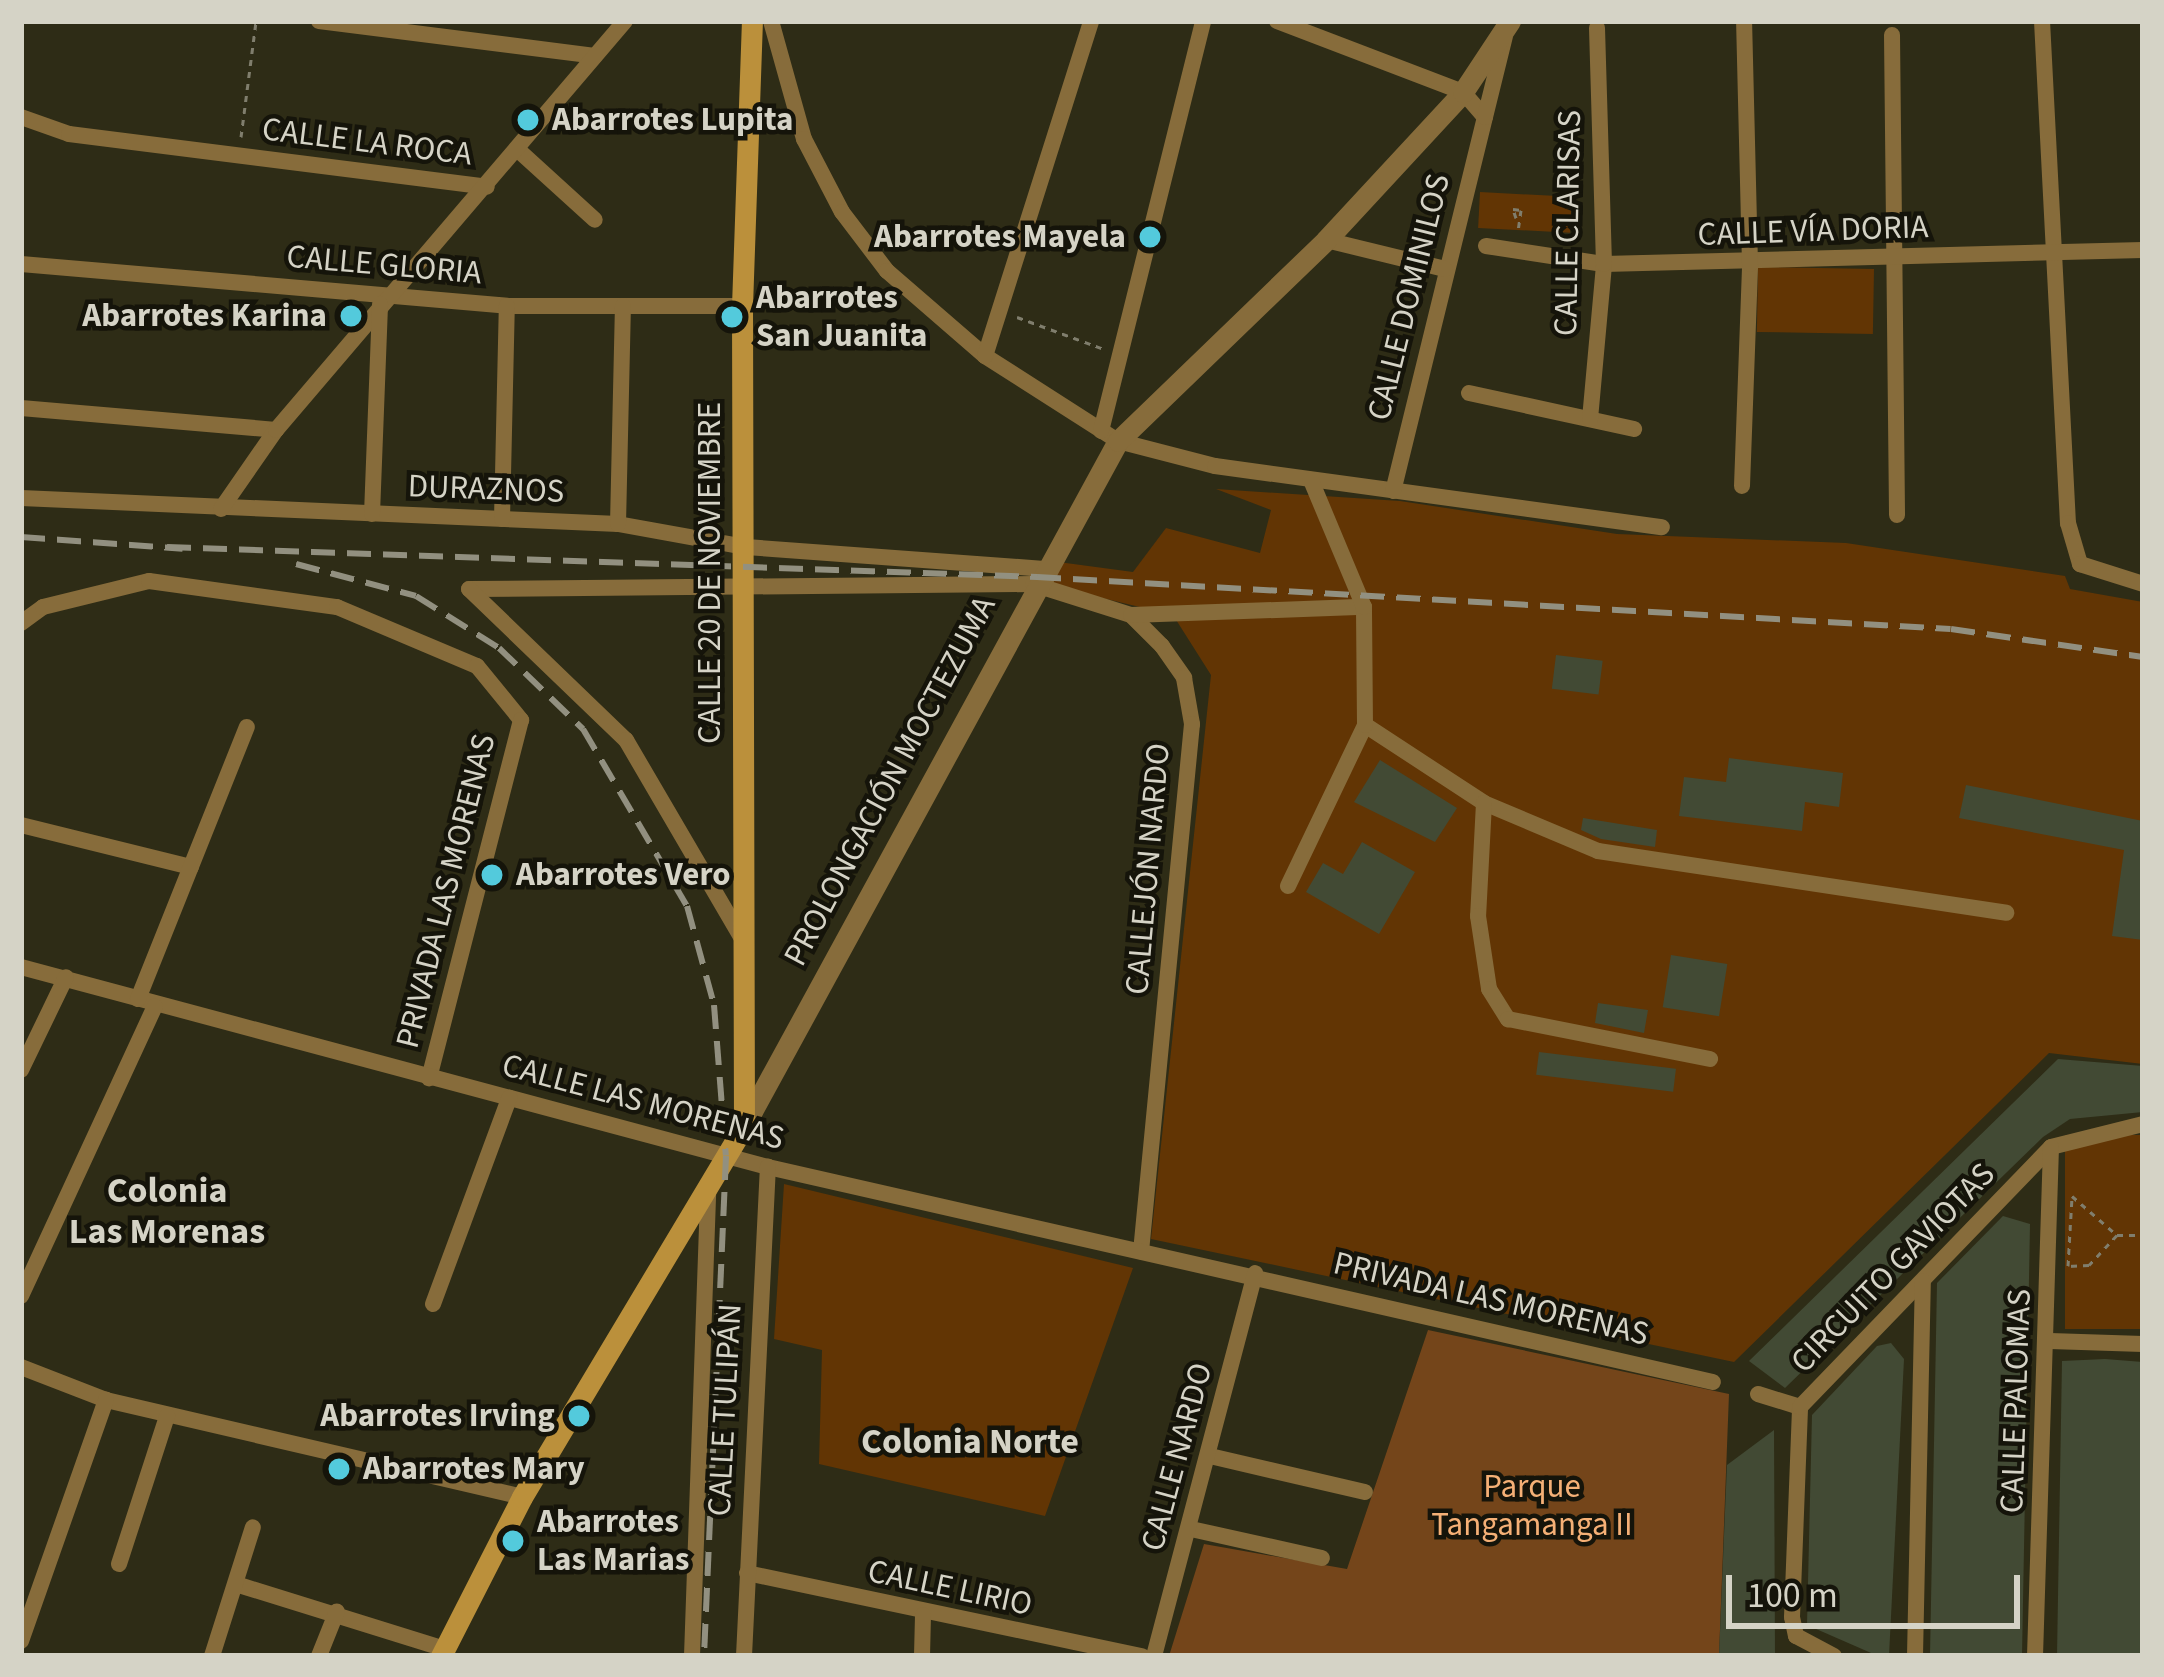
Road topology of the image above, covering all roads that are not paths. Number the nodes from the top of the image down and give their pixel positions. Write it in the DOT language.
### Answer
graph roads {
  1 [pos="319,21"];
  2 [pos="625,21"];
  3 [pos="752,21"];
  4 [pos="771,21"];
  5 [pos="1091,21"];
  6 [pos="1203,21"];
  7 [pos="1277,21"];
  8 [pos="1744,21"];
  9 [pos="2042,21"];
  10 [pos="1509,24"];
  11 [pos="1598,28"];
  12 [pos="1892,35"];
  13 [pos="595,56"];
  14 [pos="1463,92"];
  15 [pos="21,117"];
  16 [pos="1485,117"];
  17 [pos="517,149"];
  18 [pos="487,187"];
  19 [pos="595,220"];
  20 [pos="1326,240"];
  21 [pos="1486,247"];
  22 [pos="2143,250"];
  23 [pos="2052,256"];
  24 [pos="1894,257"];
  25 [pos="21,264"];
  26 [pos="1604,264"];
  27 [pos="1750,264"];
  28 [pos="1445,269"];
  29 [pos="384,299"];
  30 [pos="507,306"];
  31 [pos="623,306"];
  32 [pos="742,306"];
  33 [pos="985,356"];
  34 [pos="1469,393"];
  35 [pos="21,408"];
  36 [pos="1590,419"];
  37 [pos="1634,429"];
  38 [pos="276,430"];
  39 [pos="1109,436"];
  40 [pos="1311,480"];
  41 [pos="1742,486"];
  42 [pos="1393,491"];
  43 [pos="21,498"];
  44 [pos="221,509"];
  45 [pos="372,514"];
  46 [pos="1897,515"];
  47 [pos="502,519"];
  48 [pos="617,524"];
  49 [pos="1663,527"];
  50 [pos="746,547"];
  51 [pos="1038,576"];
  52 [pos="2143,584"];
  53 [pos="746,587"];
  54 [pos="1364,607"];
  55 [pos="1131,616"];
  56 [pos="21,623"];
  57 [pos="1365,725"];
  58 [pos="247,727"];
  59 [pos="1484,803"];
  60 [pos="21,825"];
  61 [pos="191,867"];
  62 [pos="1288,886"];
  63 [pos="2006,913"];
  64 [pos="741,937"];
  65 [pos="21,967"];
  66 [pos="66,977"];
  67 [pos="147,1002"];
  68 [pos="1710,1059"];
  69 [pos="21,1070"];
  70 [pos="429,1078"];
  71 [pos="509,1098"];
  72 [pos="2143,1124"];
  73 [pos="744,1126"];
  74 [pos="2051,1148"];
  75 [pos="726,1156"];
  76 [pos="768,1167"];
  77 [pos="708,1186"];
  78 [pos="1141,1252"];
  79 [pos="1255,1273"];
  80 [pos="1923,1281"];
  81 [pos="21,1296"];
  82 [pos="434,1304"];
  83 [pos="2050,1341"];
  84 [pos="2143,1344"];
  85 [pos="21,1367"];
  86 [pos="1714,1382"];
  87 [pos="1758,1394"];
  88 [pos="106,1400"];
  89 [pos="1800,1407"];
  90 [pos="167,1416"];
  91 [pos="1210,1456"];
  92 [pos="1365,1492"];
  93 [pos="522,1497"];
  94 [pos="253,1527"];
  95 [pos="1191,1528"];
  96 [pos="1322,1558"];
  97 [pos="118,1564"];
  98 [pos="747,1573"];
  99 [pos="239,1585"];
  100 [pos="337,1610"];
  101 [pos="923,1616"];
  102 [pos="21,1641"];
  103 [pos="443,1652"];
  104 [pos="212,1656"];
  105 [pos="319,1656"];
  106 [pos="692,1656"];
  107 [pos="744,1656"];
  108 [pos="922,1656"];
  109 [pos="1142,1656"];
  110 [pos="1154,1656"];
  111 [pos="1834,1656"];
  112 [pos="1915,1656"];
  113 [pos="2035,1656"];
  1 -- 13 [label="street"];
  2 -- 13 [label="street"];
  3 -- 32 [label="main road, CALLE 20 DE NOVIEMBRE"];
  4 -- 33 [label="street"];
  5 -- 33 [label="street"];
  6 -- 39 [label="street"];
  7 -- 14 [label="street"];
  8 -- 27 [label="street"];
  9 -- 23 [label="street"];
  10 -- 14 [label="street, PROLONGACIÓN MOCTEZUMA"];
  10 -- 16 [label="street, CALLE DOMINILOS"];
  11 -- 26 [label="street, CALLE CLARISAS"];
  12 -- 24 [label="street"];
  13 -- 17 [label="street"];
  14 -- 16 [label="street"];
  14 -- 20 [label="street, PROLONGACIÓN MOCTEZUMA"];
  15 -- 18 [label="street, CALLE LA ROCA"];
  16 -- 28 [label="street, CALLE DOMINILOS"];
  17 -- 18 [label="street"];
  17 -- 19 [label="street"];
  18 -- 29 [label="street"];
  20 -- 28 [label="street"];
  20 -- 39 [label="street, PROLONGACIÓN MOCTEZUMA"];
  21 -- 26 [label="street, CALLE VÍA DORIA"];
  22 -- 23 [label="street, CALLE VÍA DORIA"];
  23 -- 24 [label="street, CALLE VÍA DORIA"];
  23 -- 52 [label="street"];
  24 -- 27 [label="street, CALLE VÍA DORIA"];
  24 -- 46 [label="street"];
  25 -- 29 [label="street, CALLE GLORIA"];
  26 -- 27 [label="street, CALLE VÍA DORIA"];
  26 -- 36 [label="street, CALLE CLARISAS"];
  27 -- 41 [label="street"];
  28 -- 42 [label="street, CALLE DOMINILOS"];
  29 -- 30 [label="street, CALLE GLORIA"];
  29 -- 38 [label="street"];
  29 -- 45 [label="street"];
  30 -- 31 [label="street, CALLE GLORIA"];
  30 -- 47 [label="street"];
  31 -- 32 [label="street, CALLE GLORIA"];
  31 -- 48 [label="street"];
  32 -- 50 [label="main road, CALLE 20 DE NOVIEMBRE"];
  33 -- 39 [label="street"];
  34 -- 36 [label="street"];
  35 -- 38 [label="street"];
  36 -- 37 [label="street"];
  38 -- 44 [label="street"];
  39 -- 40 [label="street"];
  39 -- 51 [label="street, PROLONGACIÓN MOCTEZUMA"];
  40 -- 42 [label="street"];
  40 -- 54 [label="street"];
  42 -- 49 [label="street"];
  43 -- 44 [label="street, DURAZNOS"];
  44 -- 45 [label="street, DURAZNOS"];
  45 -- 47 [label="street, DURAZNOS"];
  47 -- 48 [label="street, DURAZNOS"];
  48 -- 50 [label="street, DURAZNOS"];
  50 -- 51 [label="street, DURAZNOS"];
  50 -- 53 [label="main road, CALLE 20 DE NOVIEMBRE"];
  51 -- 53 [label="street"];
  51 -- 55 [label="street"];
  51 -- 73 [label="street, PROLONGACIÓN MOCTEZUMA"];
  53 -- 64 [label="main road, CALLE 20 DE NOVIEMBRE"];
  53 -- 64 [label="street"];
  54 -- 55 [label="street"];
  54 -- 57 [label="street"];
  55 -- 78 [label="street, CALLEJÓN NARDO"];
  56 -- 70 [label="street, PRIVADA LAS MORENAS"];
  57 -- 59 [label="street"];
  57 -- 62 [label="street"];
  58 -- 61 [label="street"];
  59 -- 63 [label="street"];
  59 -- 68 [label="street"];
  60 -- 61 [label="street"];
  61 -- 67 [label="street"];
  64 -- 73 [label="main road, CALLE 20 DE NOVIEMBRE"];
  65 -- 66 [label="street, CALLE LAS MORENAS"];
  66 -- 67 [label="street, CALLE LAS MORENAS"];
  66 -- 69 [label="street"];
  67 -- 70 [label="street, CALLE LAS MORENAS"];
  67 -- 81 [label="street"];
  70 -- 71 [label="street, CALLE LAS MORENAS"];
  71 -- 75 [label="street, CALLE LAS MORENAS"];
  71 -- 82 [label="street"];
  72 -- 74 [label="street"];
  73 -- 75 [label="main road, PROLONGACIÓN MOCTEZUMA"];
  74 -- 80 [label="street, CIRCUITO GAVIOTAS"];
  74 -- 83 [label="street, CALLE PALOMAS"];
  75 -- 76 [label="street, CALLE LAS MORENAS"];
  75 -- 77 [label="main road, PROLONGACIÓN MOCTEZUMA"];
  76 -- 78 [label="street, CALLE LAS MORENAS"];
  76 -- 98 [label="street, CALLE TULIPÁN"];
  77 -- 93 [label="main road, PROLONGACIÓN MOCTEZUMA"];
  77 -- 106 [label="street"];
  78 -- 79 [label="street, CALLE LAS MORENAS"];
  79 -- 86 [label="street, PRIVADA LAS MORENAS"];
  79 -- 91 [label="street, CALLE NARDO"];
  80 -- 89 [label="street, CIRCUITO GAVIOTAS"];
  80 -- 112 [label="street"];
  83 -- 84 [label="street"];
  83 -- 113 [label="street, CALLE PALOMAS"];
  85 -- 88 [label="street"];
  87 -- 89 [label="street"];
  88 -- 90 [label="street"];
  88 -- 102 [label="street"];
  89 -- 111 [label="street, CIRCUITO GAVIOTAS"];
  90 -- 93 [label="street"];
  90 -- 97 [label="street"];
  91 -- 92 [label="street"];
  91 -- 95 [label="street, CALLE NARDO"];
  93 -- 103 [label="main road, PROLONGACIÓN MOCTEZUMA"];
  94 -- 99 [label="street"];
  95 -- 96 [label="street"];
  95 -- 110 [label="street, CALLE NARDO"];
  98 -- 101 [label="street, CALLE LIRIO"];
  98 -- 107 [label="street, CALLE TULIPÁN"];
  99 -- 100 [label="street"];
  99 -- 104 [label="street"];
  100 -- 103 [label="street"];
  100 -- 105 [label="street"];
  101 -- 108 [label="street"];
  101 -- 109 [label="street, CALLE LIRIO"];
}
